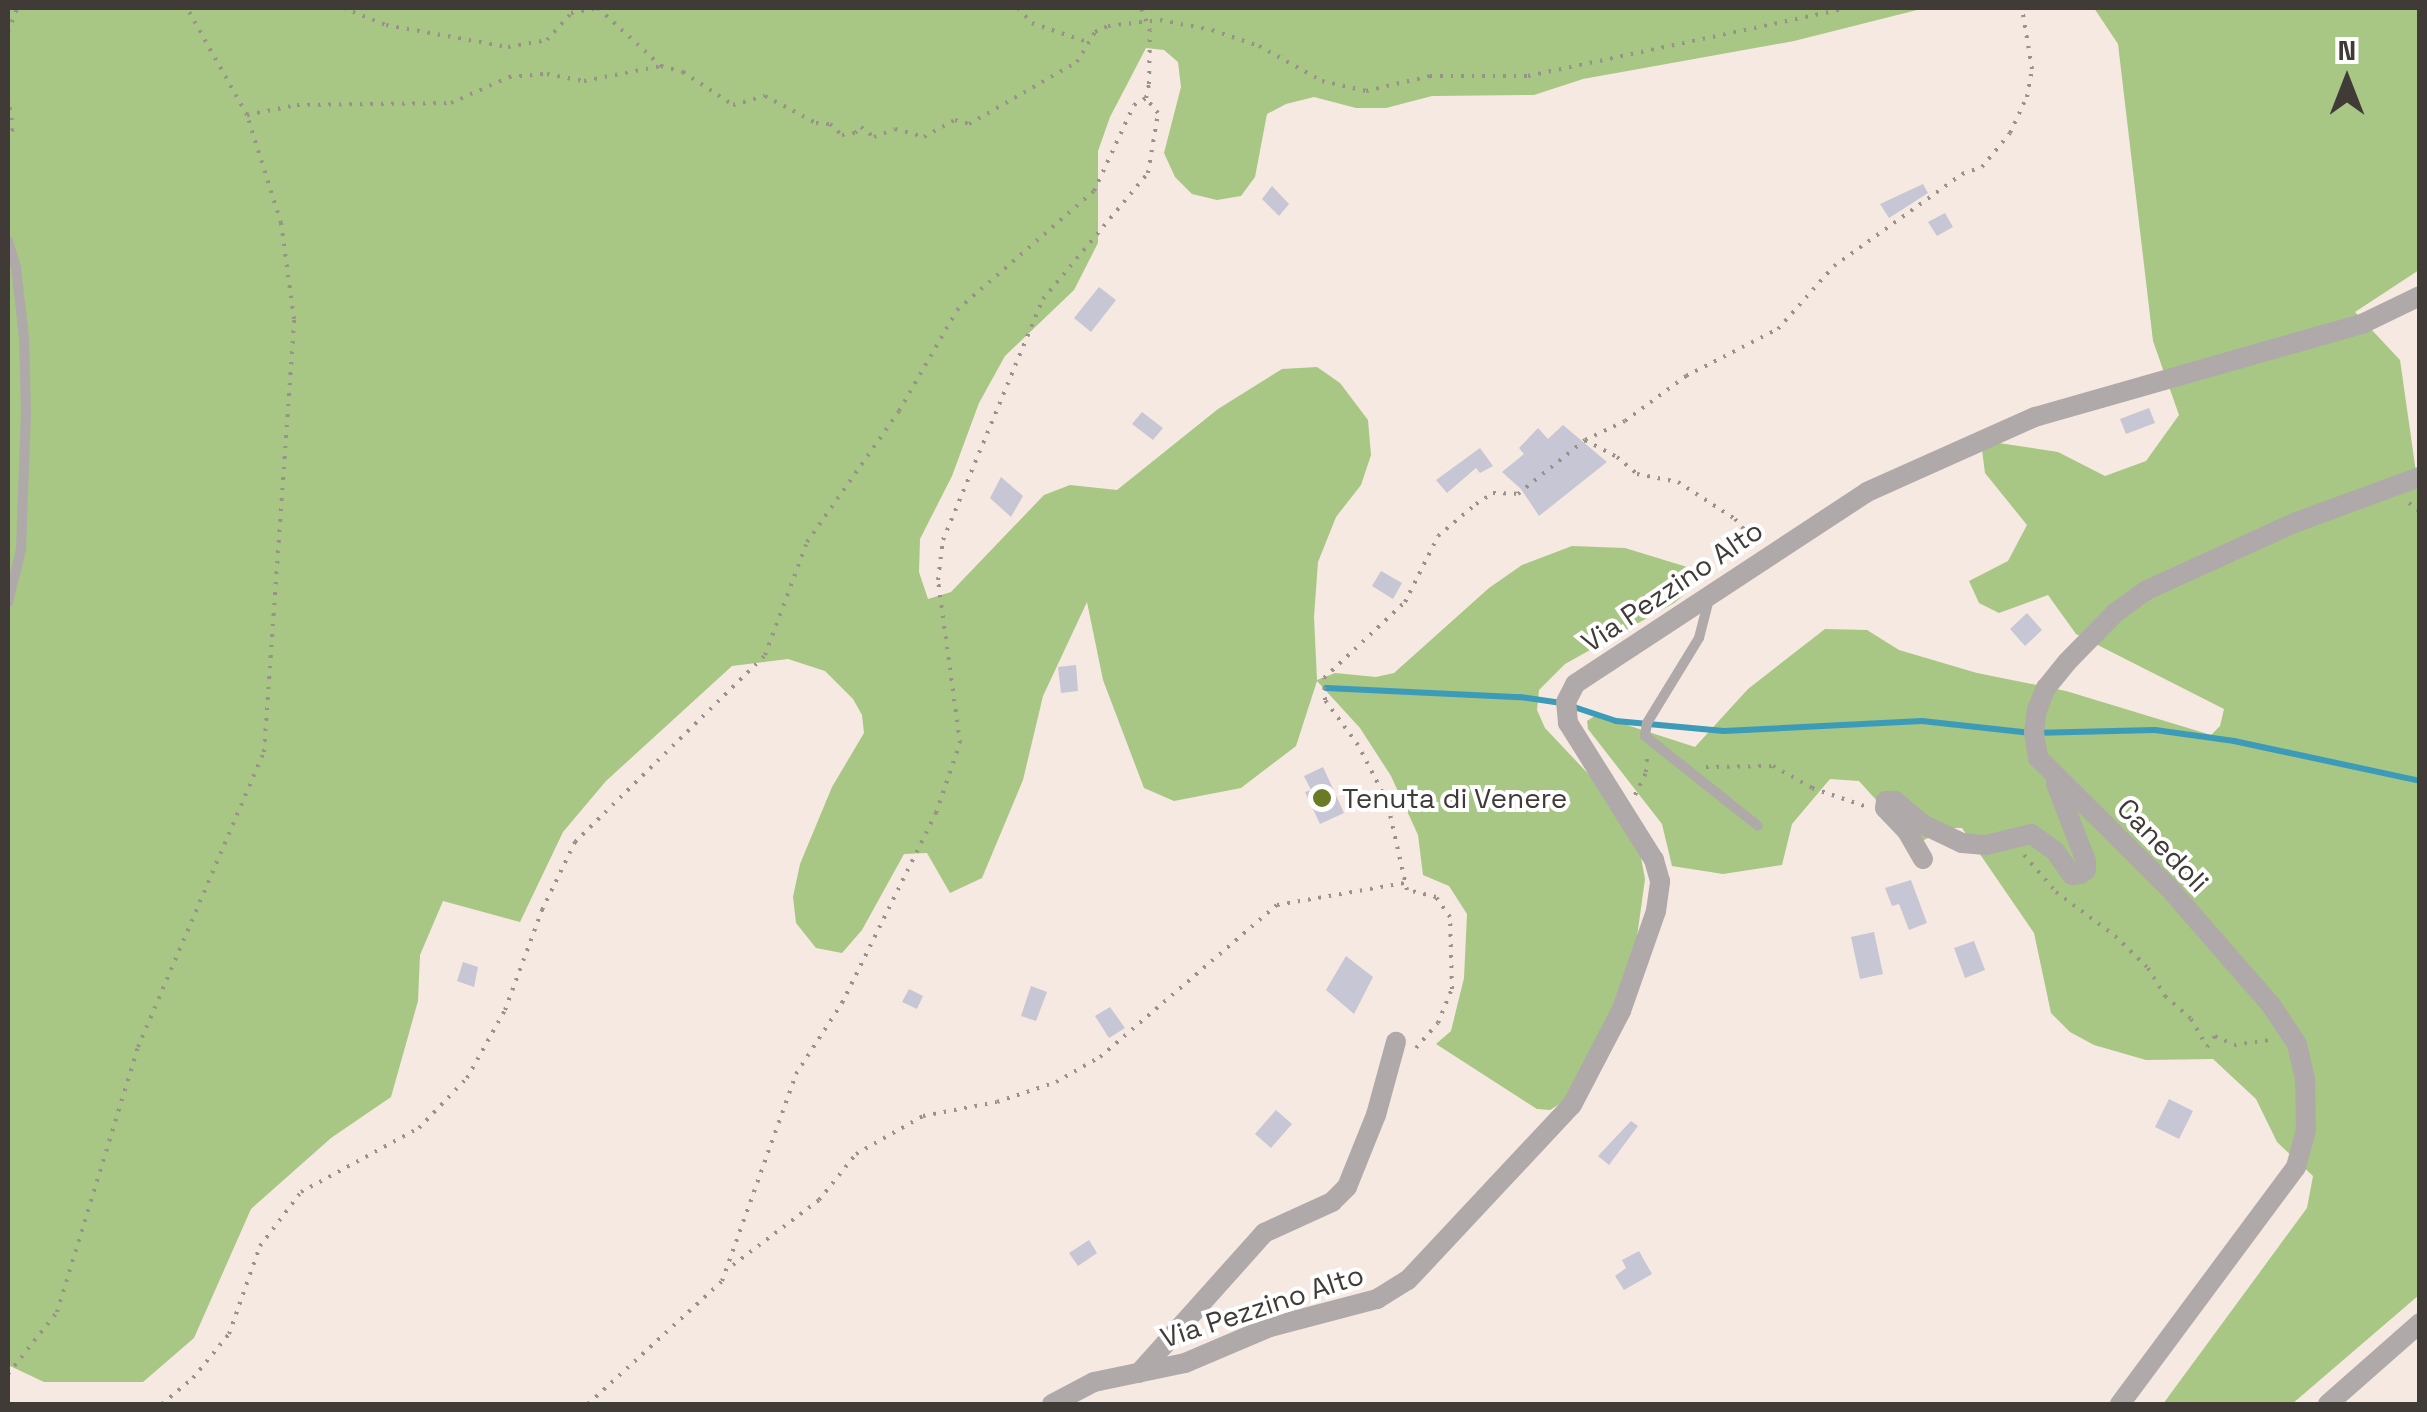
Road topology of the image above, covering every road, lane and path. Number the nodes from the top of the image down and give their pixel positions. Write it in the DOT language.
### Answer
graph roads {
  1 [pos="17,8"];
  2 [pos="187,8"];
  3 [pos="344,8"];
  4 [pos="1018,8"];
  5 [pos="1141,8"];
  6 [pos="1848,8"];
  7 [pos="2022,8"];
  8 [pos="1147,22"];
  9 [pos="8,32"];
  10 [pos="1090,44"];
  11 [pos="662,66"];
  12 [pos="8,97"];
  13 [pos="1146,98"];
  14 [pos="247,115"];
  15 [pos="8,136"];
  16 [pos="8,241"];
  17 [pos="2420,296"];
  18 [pos="1585,440"];
  19 [pos="2420,477"];
  20 [pos="1768,554"];
  21 [pos="1710,593"];
  22 [pos="8,602"];
  23 [pos="1648,742"];
  24 [pos="1691,769"];
  25 [pos="2054,778"];
  26 [pos="1872,810"];
  27 [pos="1625,814"];
  28 [pos="1758,826"];
  29 [pos="2018,851"];
  30 [pos="1924,859"];
  31 [pos="1405,883"];
  32 [pos="2293,1037"];
  33 [pos="1396,1042"];
  34 [pos="1388,1076"];
  35 [pos="731,1266"];
  36 [pos="2420,1323"];
  37 [pos="1139,1372"];
  38 [pos="8,1374"];
  39 [pos="162,1404"];
  40 [pos="588,1404"];
  41 [pos="1052,1404"];
  42 [pos="2120,1404"];
  43 [pos="2328,1404"];
  1 -- 9 [label="path"];
  2 -- 14 [label="path"];
  3 -- 11 [label="path"];
  4 -- 10 [label="path"];
  5 -- 8 [label="path"];
  6 -- 8 [label="path"];
  7 -- 18 [label="path"];
  8 -- 10 [label="path"];
  8 -- 13 [label="path"];
  10 -- 11 [label="path"];
  11 -- 14 [label="path"];
  12 -- 15 [label="path"];
  13 -- 35 [label="path"];
  13 -- 39 [label="path"];
  14 -- 38 [label="path"];
  16 -- 22 [label="lane"];
  17 -- 20 [label="street, Via Pezzino Alto"];
  18 -- 20 [label="path"];
  18 -- 31 [label="path"];
  19 -- 25 [label="street, Canedoli"];
  20 -- 21 [label="street, Via Pezzino Alto"];
  21 -- 23 [label="lane"];
  21 -- 27 [label="street, Via Pezzino Alto"];
  23 -- 24 [label="lane"];
  23 -- 27 [label="path"];
  24 -- 26 [label="path"];
  24 -- 28 [label="lane"];
  25 -- 30 [label="street"];
  25 -- 32 [label="street, Canedoli"];
  27 -- 37 [label="street, Via Pezzino Alto"];
  29 -- 32 [label="path"];
  31 -- 34 [label="path"];
  31 -- 35 [label="path"];
  32 -- 42 [label="street, Canedoli"];
  33 -- 34 [label="street"];
  34 -- 37 [label="street"];
  35 -- 40 [label="path"];
  36 -- 43 [label="street"];
  37 -- 41 [label="street, Via Pezzino Alto"];
}
